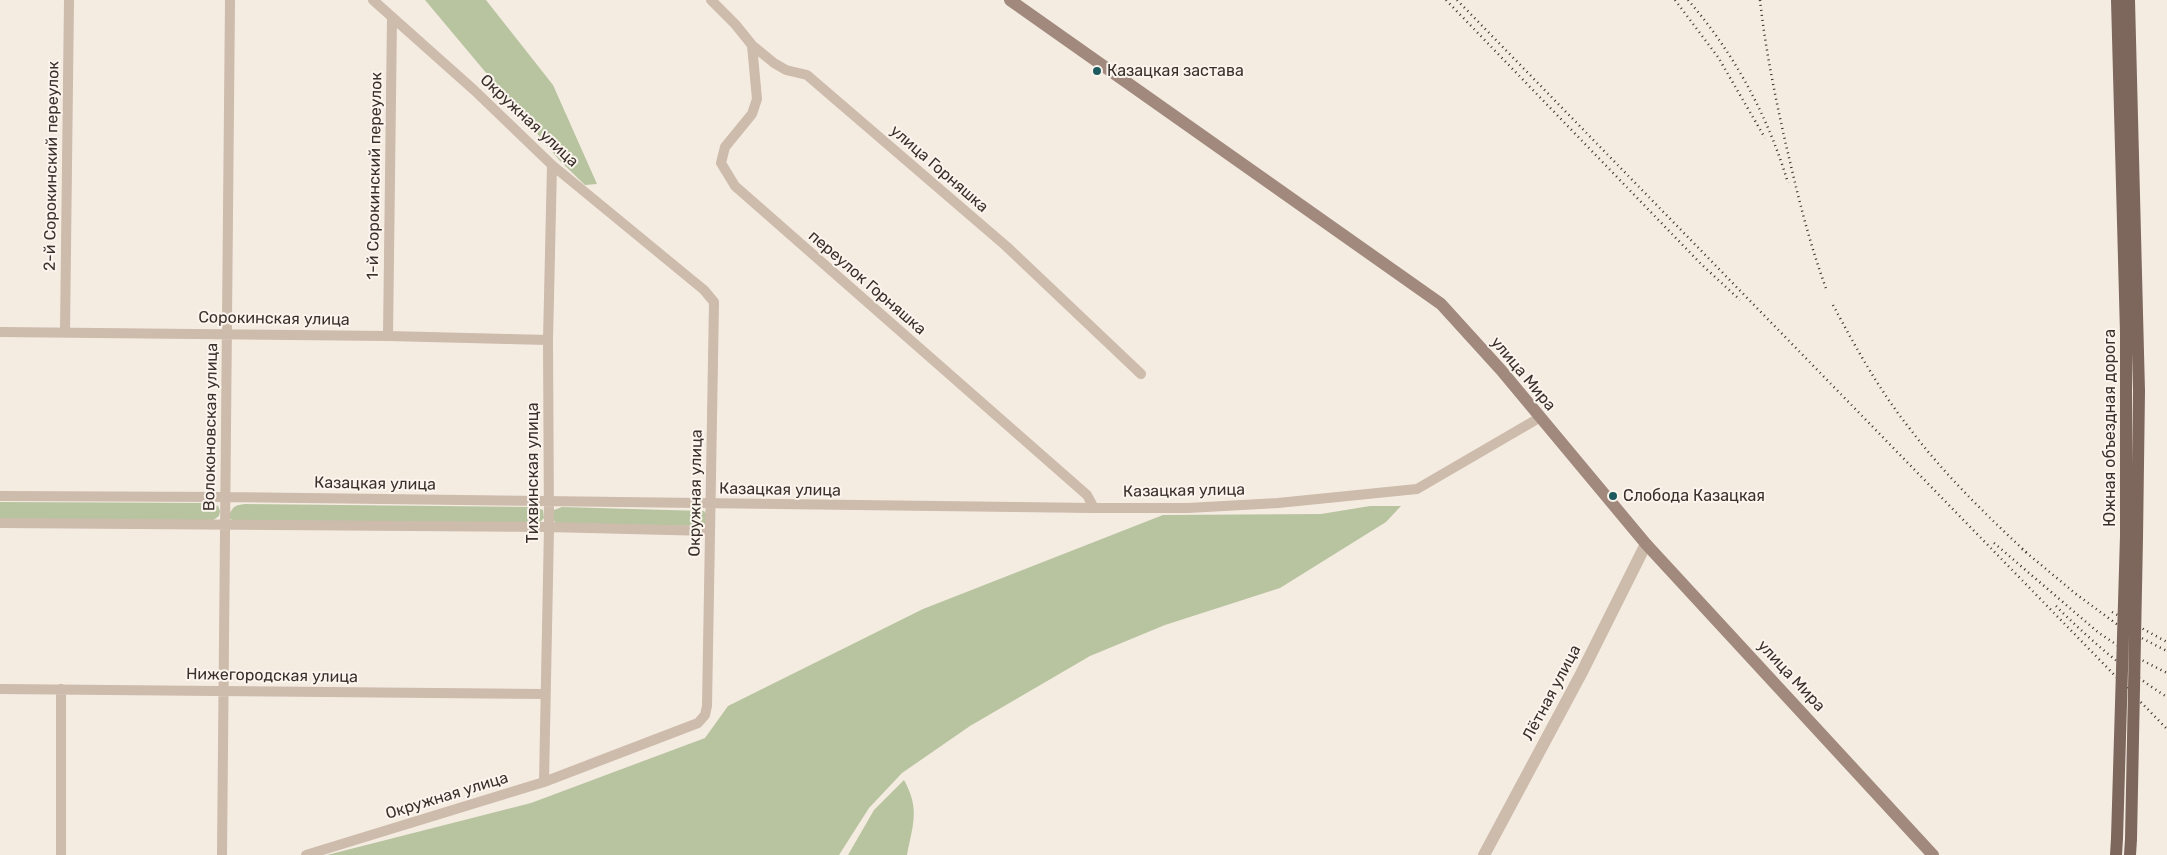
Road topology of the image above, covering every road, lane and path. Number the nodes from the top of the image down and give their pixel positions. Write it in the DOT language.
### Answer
graph roads {
  1 [pos="69,0"];
  2 [pos="230,0"];
  3 [pos="373,0"];
  4 [pos="711,0"];
  5 [pos="1010,0"];
  6 [pos="2117,0"];
  7 [pos="2129,0"];
  8 [pos="392,17"];
  9 [pos="752,45"];
  10 [pos="552,165"];
  11 [pos="0,332"];
  12 [pos="65,332"];
  13 [pos="228,333"];
  14 [pos="388,336"];
  15 [pos="548,340"];
  16 [pos="1141,374"];
  17 [pos="1539,418"];
  18 [pos="0,496"];
  19 [pos="225,496"];
  20 [pos="548,502"];
  21 [pos="710,504"];
  22 [pos="1094,508"];
  23 [pos="0,524"];
  24 [pos="224,525"];
  25 [pos="548,527"];
  26 [pos="709,531"];
  27 [pos="2131,537"];
  28 [pos="1646,544"];
  29 [pos="0,689"];
  30 [pos="61,689"];
  31 [pos="225,690"];
  32 [pos="544,694"];
  33 [pos="544,782"];
  34 [pos="61,855"];
  35 [pos="222,855"];
  36 [pos="306,855"];
  37 [pos="1484,855"];
  38 [pos="1933,855"];
  39 [pos="2116,855"];
  40 [pos="2130,855"];
  1 -- 12 [label="street, 2-й Сорокинский переулок"];
  2 -- 13 [label="street, Волоконовская улица"];
  3 -- 8 [label="street, Окружная улица"];
  4 -- 9 [label="street, улица Горняшка"];
  5 -- 17 [label="main road, улица Мира"];
  6 -- 27 [label="main road, Южная объездная дорога"];
  7 -- 27 [label="main road, Южная объездная дорога"];
  8 -- 10 [label="street, Окружная улица"];
  8 -- 14 [label="street, 1-й Сорокинский переулок"];
  9 -- 16 [label="street, улица Горняшка"];
  9 -- 22 [label="street, переулок Горняшка"];
  10 -- 15 [label="street, Тихвинская улица"];
  10 -- 21 [label="street, Окружная улица"];
  11 -- 12 [label="street, Сорокинская улица"];
  12 -- 13 [label="street, Сорокинская улица"];
  13 -- 14 [label="street, Сорокинская улица"];
  13 -- 19 [label="street, Волоконовская улица"];
  14 -- 15 [label="street, Сорокинская улица"];
  15 -- 20 [label="street, Тихвинская улица"];
  17 -- 22 [label="street, Казацкая улица"];
  17 -- 28 [label="main road, улица Мира"];
  18 -- 19 [label="street, Казацкая улица"];
  19 -- 20 [label="street, Казацкая улица"];
  19 -- 24 [label="street, Волоконовская улица"];
  20 -- 21 [label="street, Казацкая улица"];
  20 -- 25 [label="street, Тихвинская улица"];
  21 -- 22 [label="street, Казацкая улица"];
  21 -- 26 [label="street, Окружная улица"];
  23 -- 24 [label="street"];
  24 -- 25 [label="street"];
  24 -- 31 [label="street, Волоконовская улица"];
  25 -- 26 [label="street"];
  25 -- 32 [label="street, Тихвинская улица"];
  26 -- 33 [label="street, Окружная улица"];
  27 -- 39 [label="main road, Южная объездная дорога, bridge"];
  27 -- 40 [label="main road, Южная объездная дорога, bridge"];
  28 -- 37 [label="street, Лётная улица"];
  28 -- 38 [label="main road, улица Мира"];
  29 -- 30 [label="street, Нижегородская улица"];
  30 -- 31 [label="street, Нижегородская улица"];
  30 -- 34 [label="street"];
  31 -- 32 [label="street, Нижегородская улица"];
  31 -- 35 [label="street, Волоконовская улица"];
  32 -- 33 [label="street, Тихвинская улица"];
  33 -- 36 [label="street, Окружная улица"];
}
